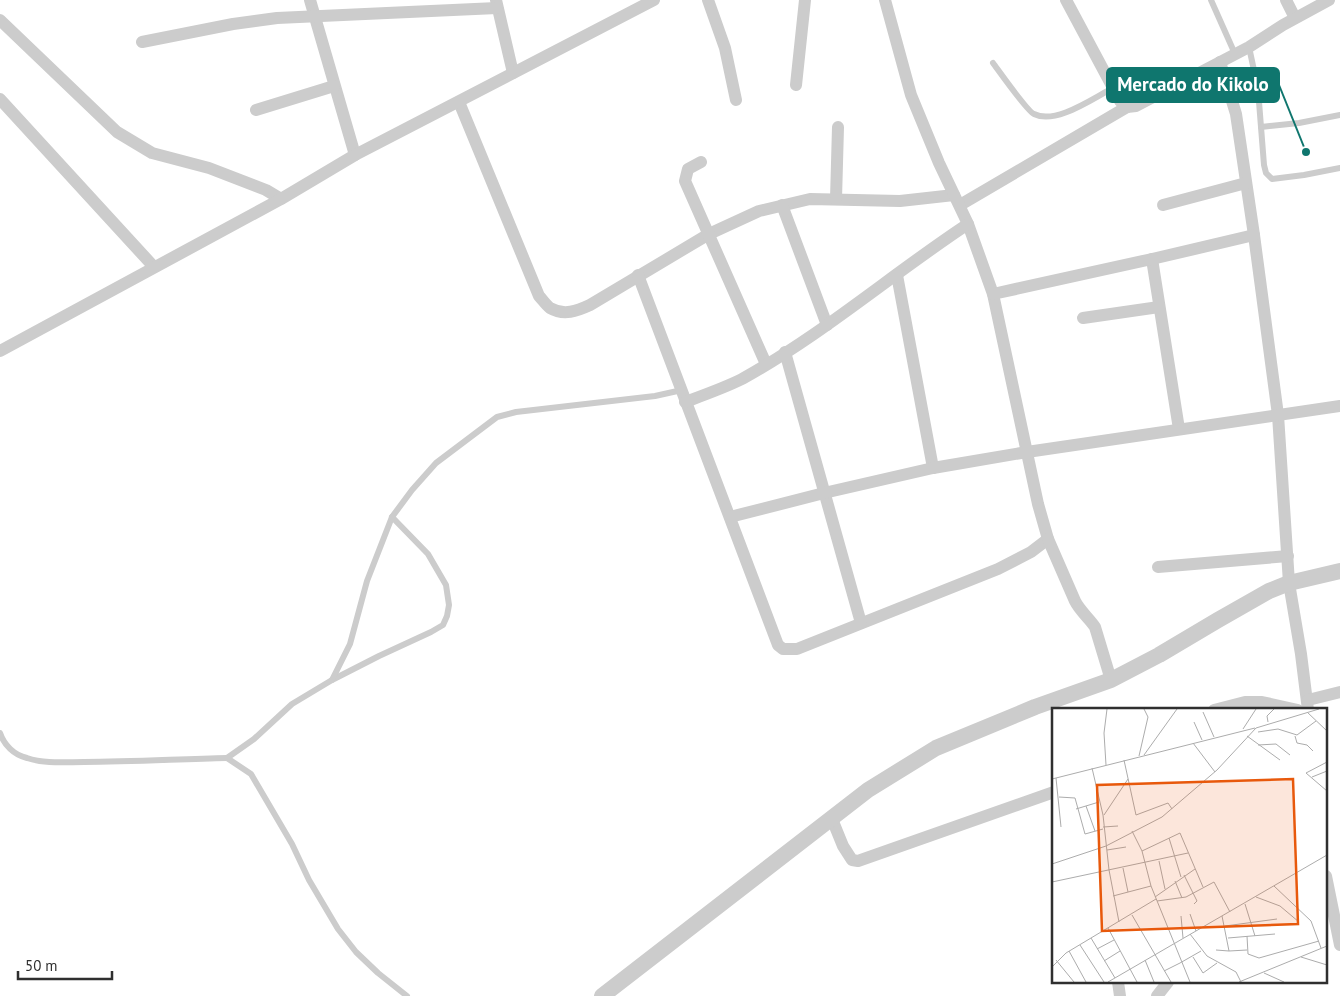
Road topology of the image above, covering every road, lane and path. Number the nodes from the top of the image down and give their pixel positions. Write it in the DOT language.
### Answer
graph roads {
  1 [pos="310,0"];
  2 [pos="654,0"];
  3 [pos="708,0"];
  4 [pos="805,0"];
  5 [pos="885,0"];
  6 [pos="1066,0"];
  7 [pos="1211,0"];
  8 [pos="1286,0"];
  9 [pos="1329,0"];
  10 [pos="496,4"];
  11 [pos="314,16"];
  12 [pos="1295,18"];
  13 [pos="0,20"];
  14 [pos="142,42"];
  15 [pos="1249,47"];
  16 [pos="1235,54"];
  17 [pos="993,62"];
  18 [pos="1220,62"];
  19 [pos="513,73"];
  20 [pos="796,84"];
  21 [pos="334,86"];
  22 [pos="1113,88"];
  23 [pos="0,99"];
  24 [pos="736,100"];
  25 [pos="459,102"];
  26 [pos="1127,106"];
  27 [pos="256,110"];
  28 [pos="1340,114"];
  29 [pos="838,127"];
  30 [pos="1261,127"];
  31 [pos="355,155"];
  32 [pos="700,162"];
  33 [pos="1340,168"];
  34 [pos="1246,183"];
  35 [pos="280,198"];
  36 [pos="836,199"];
  37 [pos="957,200"];
  38 [pos="782,205"];
  39 [pos="1163,205"];
  40 [pos="968,224"];
  41 [pos="708,234"];
  42 [pos="1254,235"];
  43 [pos="1152,260"];
  44 [pos="154,267"];
  45 [pos="638,275"];
  46 [pos="897,275"];
  47 [pos="993,294"];
  48 [pos="1159,307"];
  49 [pos="1083,318"];
  50 [pos="827,325"];
  51 [pos="0,351"];
  52 [pos="785,352"];
  53 [pos="766,364"];
  54 [pos="684,396"];
  55 [pos="1340,406"];
  56 [pos="1278,415"];
  57 [pos="1179,429"];
  58 [pos="1027,452"];
  59 [pos="933,468"];
  60 [pos="824,493"];
  61 [pos="392,517"];
  62 [pos="730,517"];
  63 [pos="1048,538"];
  64 [pos="1288,556"];
  65 [pos="1158,567"];
  66 [pos="1340,572"];
  67 [pos="1289,583"];
  68 [pos="861,623"];
  69 [pos="332,680"];
  70 [pos="1111,680"];
  71 [pos="1340,692"];
  72 [pos="1308,705"];
  73 [pos="1222,708"];
  74 [pos="1289,708"];
  75 [pos="0,733"];
  76 [pos="227,758"];
  77 [pos="1052,793"];
  78 [pos="832,819"];
  79 [pos="1332,880"];
  80 [pos="1340,945"];
  81 [pos="1166,984"];
  82 [pos="407,996"];
  83 [pos="602,996"];
  84 [pos="1157,996"];
  1 -- 11 [label="street"];
  2 -- 19 [label="street"];
  3 -- 24 [label="street"];
  4 -- 20 [label="street"];
  5 -- 37 [label="street"];
  6 -- 22 [label="street"];
  7 -- 16 [label="lane"];
  8 -- 12 [label="street"];
  9 -- 12 [label="street"];
  10 -- 11 [label="street"];
  10 -- 19 [label="street"];
  11 -- 14 [label="street"];
  11 -- 21 [label="street"];
  12 -- 15 [label="street"];
  13 -- 35 [label="street"];
  15 -- 16 [label="street"];
  15 -- 30 [label="lane"];
  16 -- 18 [label="street"];
  17 -- 22 [label="lane"];
  18 -- 26 [label="street"];
  18 -- 34 [label="street"];
  19 -- 25 [label="street"];
  21 -- 27 [label="street"];
  21 -- 31 [label="street"];
  22 -- 26 [label="street"];
  23 -- 44 [label="street"];
  25 -- 31 [label="street"];
  25 -- 45 [label="street"];
  26 -- 37 [label="street"];
  28 -- 30 [label="lane"];
  29 -- 36 [label="street"];
  30 -- 33 [label="lane"];
  31 -- 35 [label="street"];
  32 -- 41 [label="street"];
  34 -- 39 [label="street"];
  34 -- 42 [label="street"];
  35 -- 44 [label="street"];
  36 -- 37 [label="street"];
  36 -- 38 [label="street"];
  37 -- 40 [label="street"];
  38 -- 41 [label="street"];
  38 -- 50 [label="street"];
  40 -- 46 [label="street"];
  40 -- 47 [label="street"];
  41 -- 45 [label="street"];
  41 -- 53 [label="street"];
  42 -- 43 [label="street"];
  42 -- 56 [label="street"];
  43 -- 47 [label="street"];
  43 -- 48 [label="street"];
  44 -- 51 [label="street"];
  45 -- 54 [label="street"];
  46 -- 50 [label="street"];
  46 -- 59 [label="street"];
  47 -- 58 [label="street"];
  48 -- 49 [label="street"];
  48 -- 57 [label="street"];
  50 -- 52 [label="street"];
  52 -- 53 [label="street"];
  52 -- 60 [label="street"];
  53 -- 54 [label="street"];
  54 -- 61 [label="lane"];
  54 -- 62 [label="street"];
  55 -- 56 [label="street"];
  56 -- 57 [label="street"];
  56 -- 64 [label="street"];
  57 -- 58 [label="street"];
  58 -- 59 [label="street"];
  58 -- 63 [label="street"];
  59 -- 60 [label="street"];
  60 -- 62 [label="street"];
  60 -- 68 [label="street"];
  61 -- 69 [label="lane"];
  61 -- 69 [label="lane"];
  62 -- 68 [label="street"];
  63 -- 68 [label="street"];
  63 -- 70 [label="street"];
  64 -- 65 [label="street"];
  64 -- 67 [label="street"];
  66 -- 67 [label="street"];
  67 -- 70 [label="street"];
  67 -- 72 [label="street"];
  69 -- 76 [label="lane"];
  70 -- 78 [label="street"];
  71 -- 72 [label="street"];
  73 -- 74 [label="street"];
  75 -- 76 [label="lane"];
  76 -- 82 [label="lane"];
  77 -- 78 [label="street"];
  78 -- 83 [label="street"];
  79 -- 80 [label="street"];
  81 -- 84 [label="street"];
}
